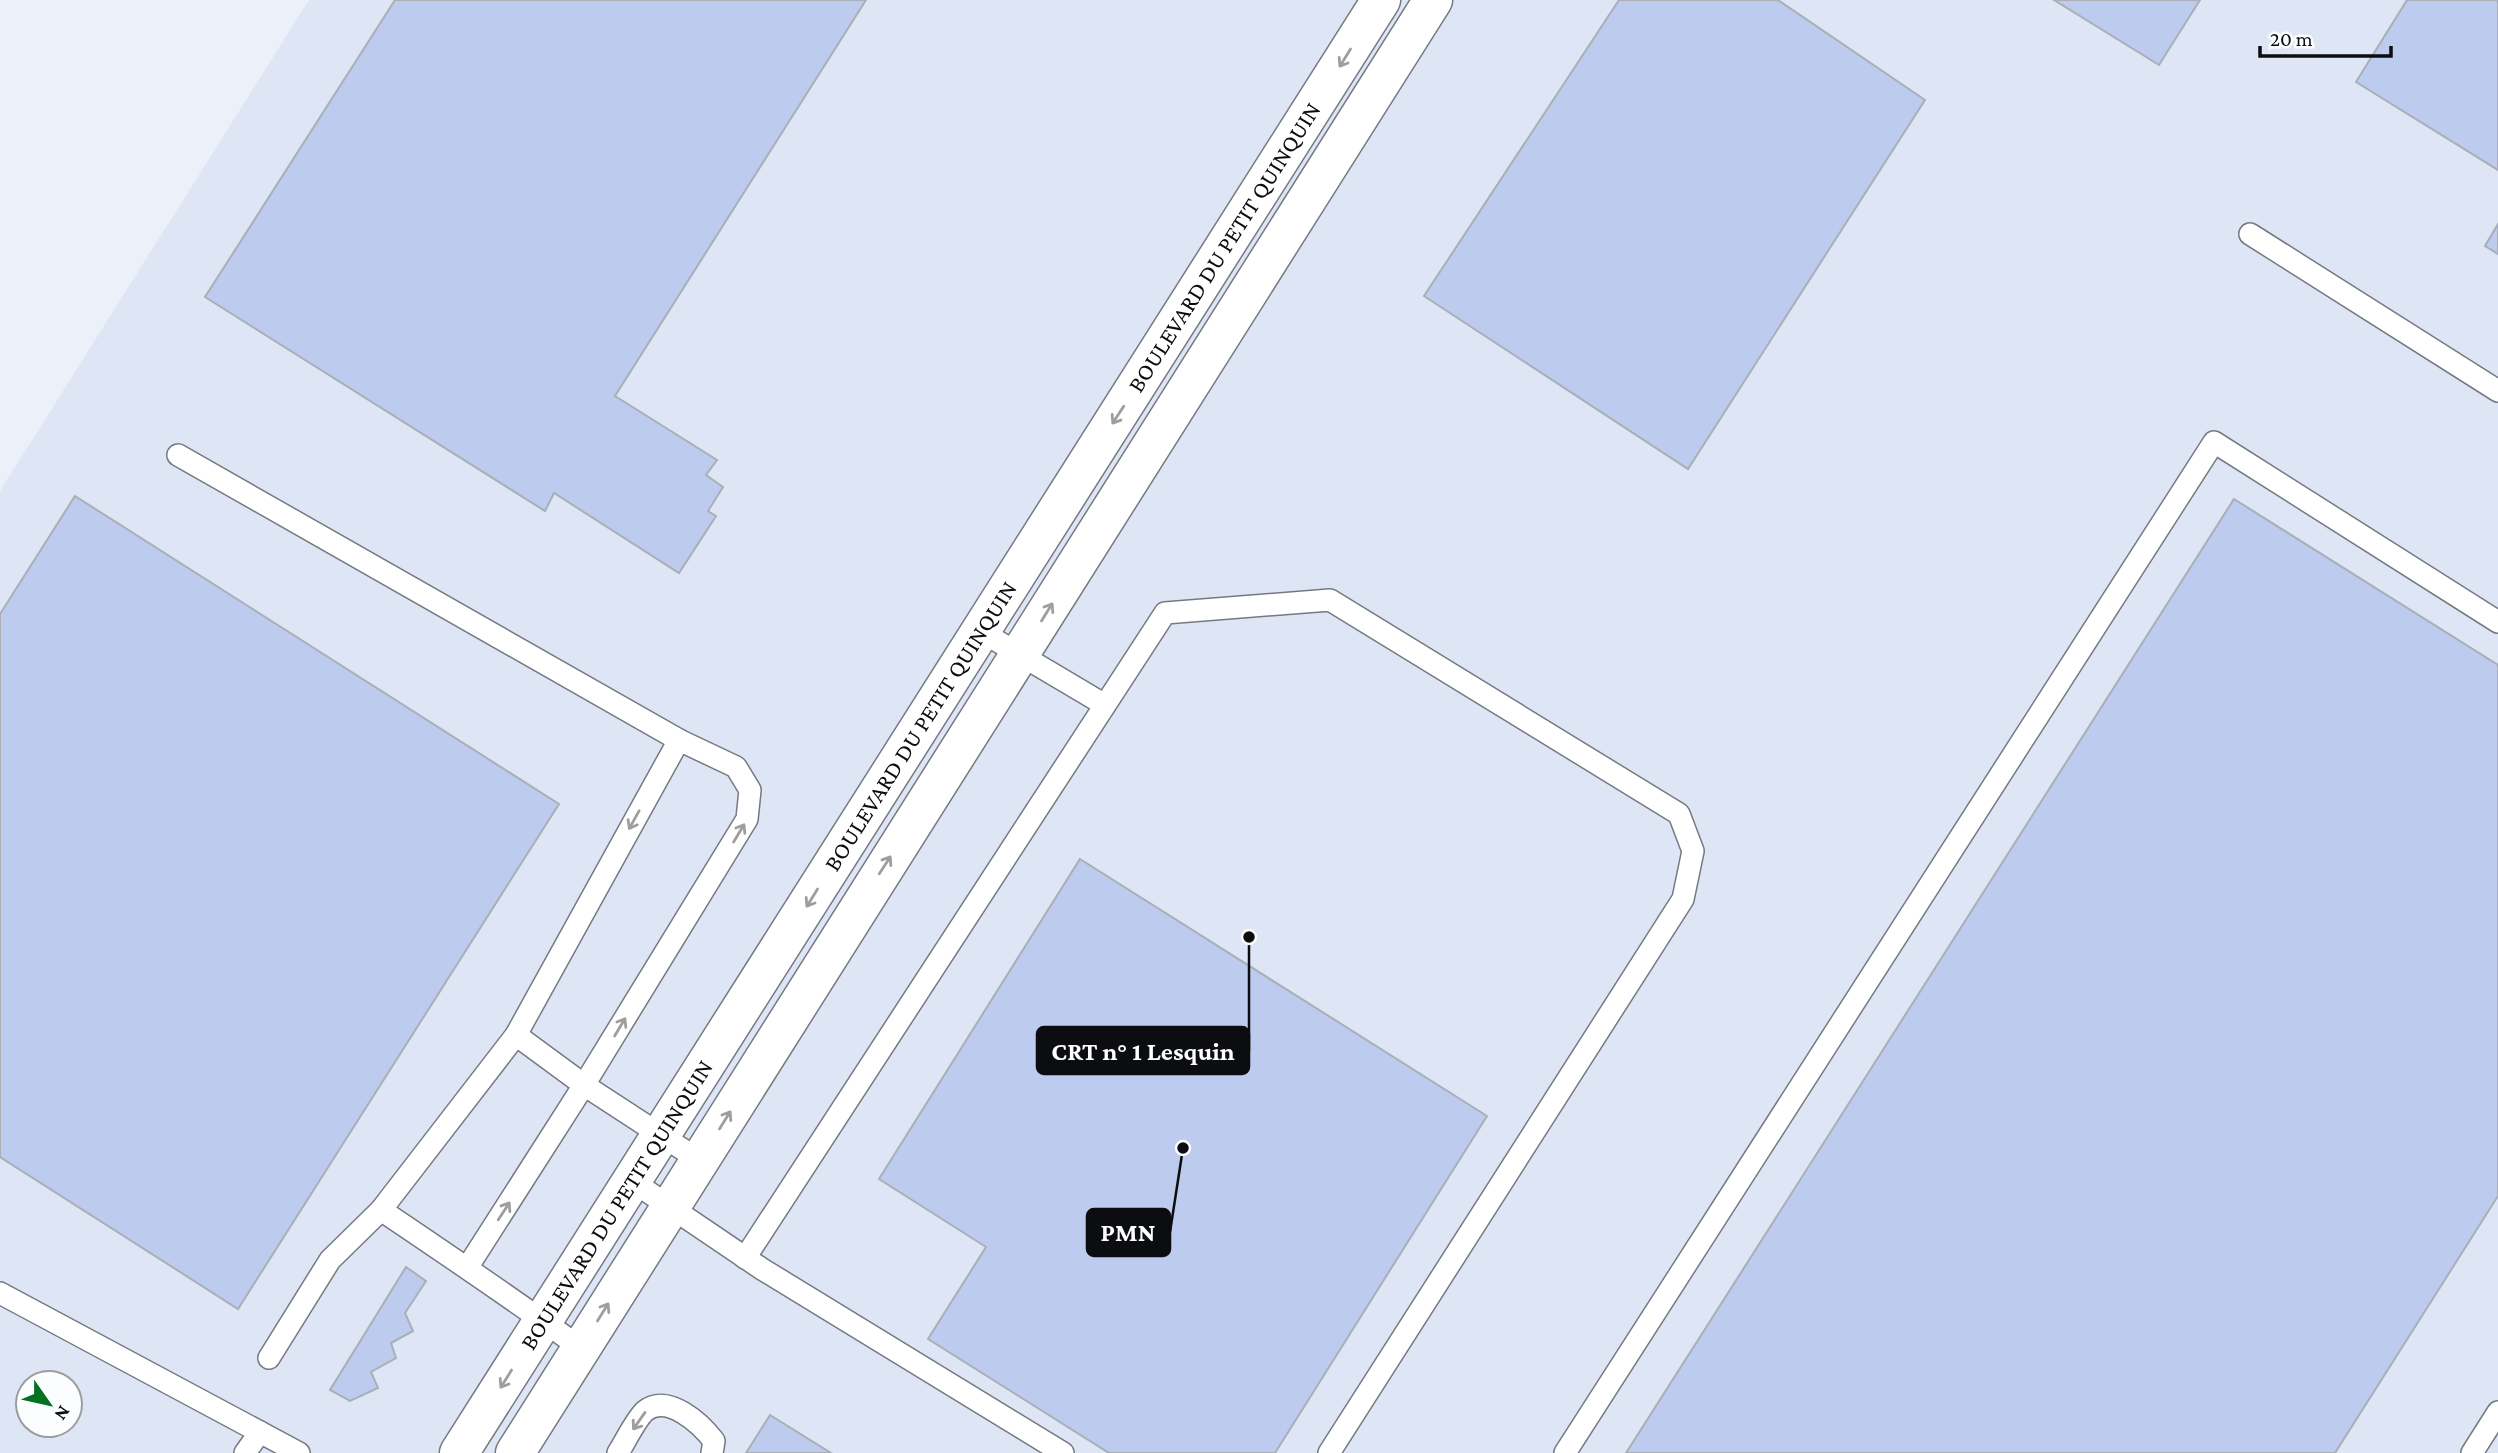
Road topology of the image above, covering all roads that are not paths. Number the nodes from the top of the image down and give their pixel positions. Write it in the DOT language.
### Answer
graph roads {
  1 [pos="1381,0"];
  2 [pos="1433,0"];
  3 [pos="2250,234"];
  4 [pos="2498,391"];
  5 [pos="178,455"];
  6 [pos="2498,622"];
  7 [pos="982,632"];
  8 [pos="1020,655"];
  9 [pos="1105,705"];
  10 [pos="678,740"];
  11 [pos="516,1035"];
  12 [pos="584,1085"];
  13 [pos="661,1136"];
  14 [pos="699,1160"];
  15 [pos="632,1181"];
  16 [pos="669,1208"];
  17 [pos="381,1210"];
  18 [pos="745,1258"];
  19 [pos="467,1268"];
  20 [pos="0,1293"];
  21 [pos="543,1321"];
  22 [pos="580,1348"];
  23 [pos="269,1358"];
  24 [pos="2498,1412"];
  25 [pos="260,1432"];
  26 [pos="245,1453"];
  27 [pos="299,1453"];
  28 [pos="459,1453"];
  29 [pos="514,1453"];
  30 [pos="618,1453"];
  31 [pos="712,1453"];
  32 [pos="1063,1453"];
  33 [pos="1329,1453"];
  34 [pos="1565,1453"];
  35 [pos="2472,1453"];
  1 -- 7 [label="main road, BOULEVARD DU PETIT QUINQUIN, one-way"];
  8 -- 2 [label="main road, BOULEVARD DU PETIT QUINQUIN, one-way"];
  3 -- 4 [label="lane"];
  5 -- 10 [label="lane"];
  6 -- 34 [label="lane"];
  7 -- 8 [label="lane"];
  7 -- 13 [label="main road, BOULEVARD DU PETIT QUINQUIN, one-way"];
  8 -- 9 [label="lane"];
  14 -- 8 [label="main road, BOULEVARD DU PETIT QUINQUIN, one-way"];
  9 -- 18 [label="lane"];
  9 -- 33 [label="lane"];
  10 -- 11 [label="lane, one-way"];
  12 -- 10 [label="lane, one-way"];
  11 -- 12 [label="lane"];
  11 -- 17 [label="lane"];
  12 -- 13 [label="lane"];
  19 -- 12 [label="lane, one-way"];
  13 -- 14 [label="lane"];
  13 -- 15 [label="main road, BOULEVARD DU PETIT QUINQUIN"];
  14 -- 16 [label="main road, BOULEVARD DU PETIT QUINQUIN"];
  15 -- 16 [label="lane"];
  15 -- 21 [label="main road, BOULEVARD DU PETIT QUINQUIN"];
  16 -- 18 [label="lane"];
  22 -- 16 [label="main road, BOULEVARD DU PETIT QUINQUIN, one-way"];
  17 -- 19 [label="lane"];
  17 -- 23 [label="lane"];
  18 -- 32 [label="lane"];
  19 -- 21 [label="lane"];
  20 -- 25 [label="lane"];
  21 -- 22 [label="lane"];
  21 -- 28 [label="main road, BOULEVARD DU PETIT QUINQUIN, one-way"];
  22 -- 29 [label="main road, BOULEVARD DU PETIT QUINQUIN"];
  24 -- 35 [label="lane"];
  25 -- 26 [label="lane"];
  25 -- 27 [label="lane"];
  31 -- 30 [label="lane, one-way"];
}
